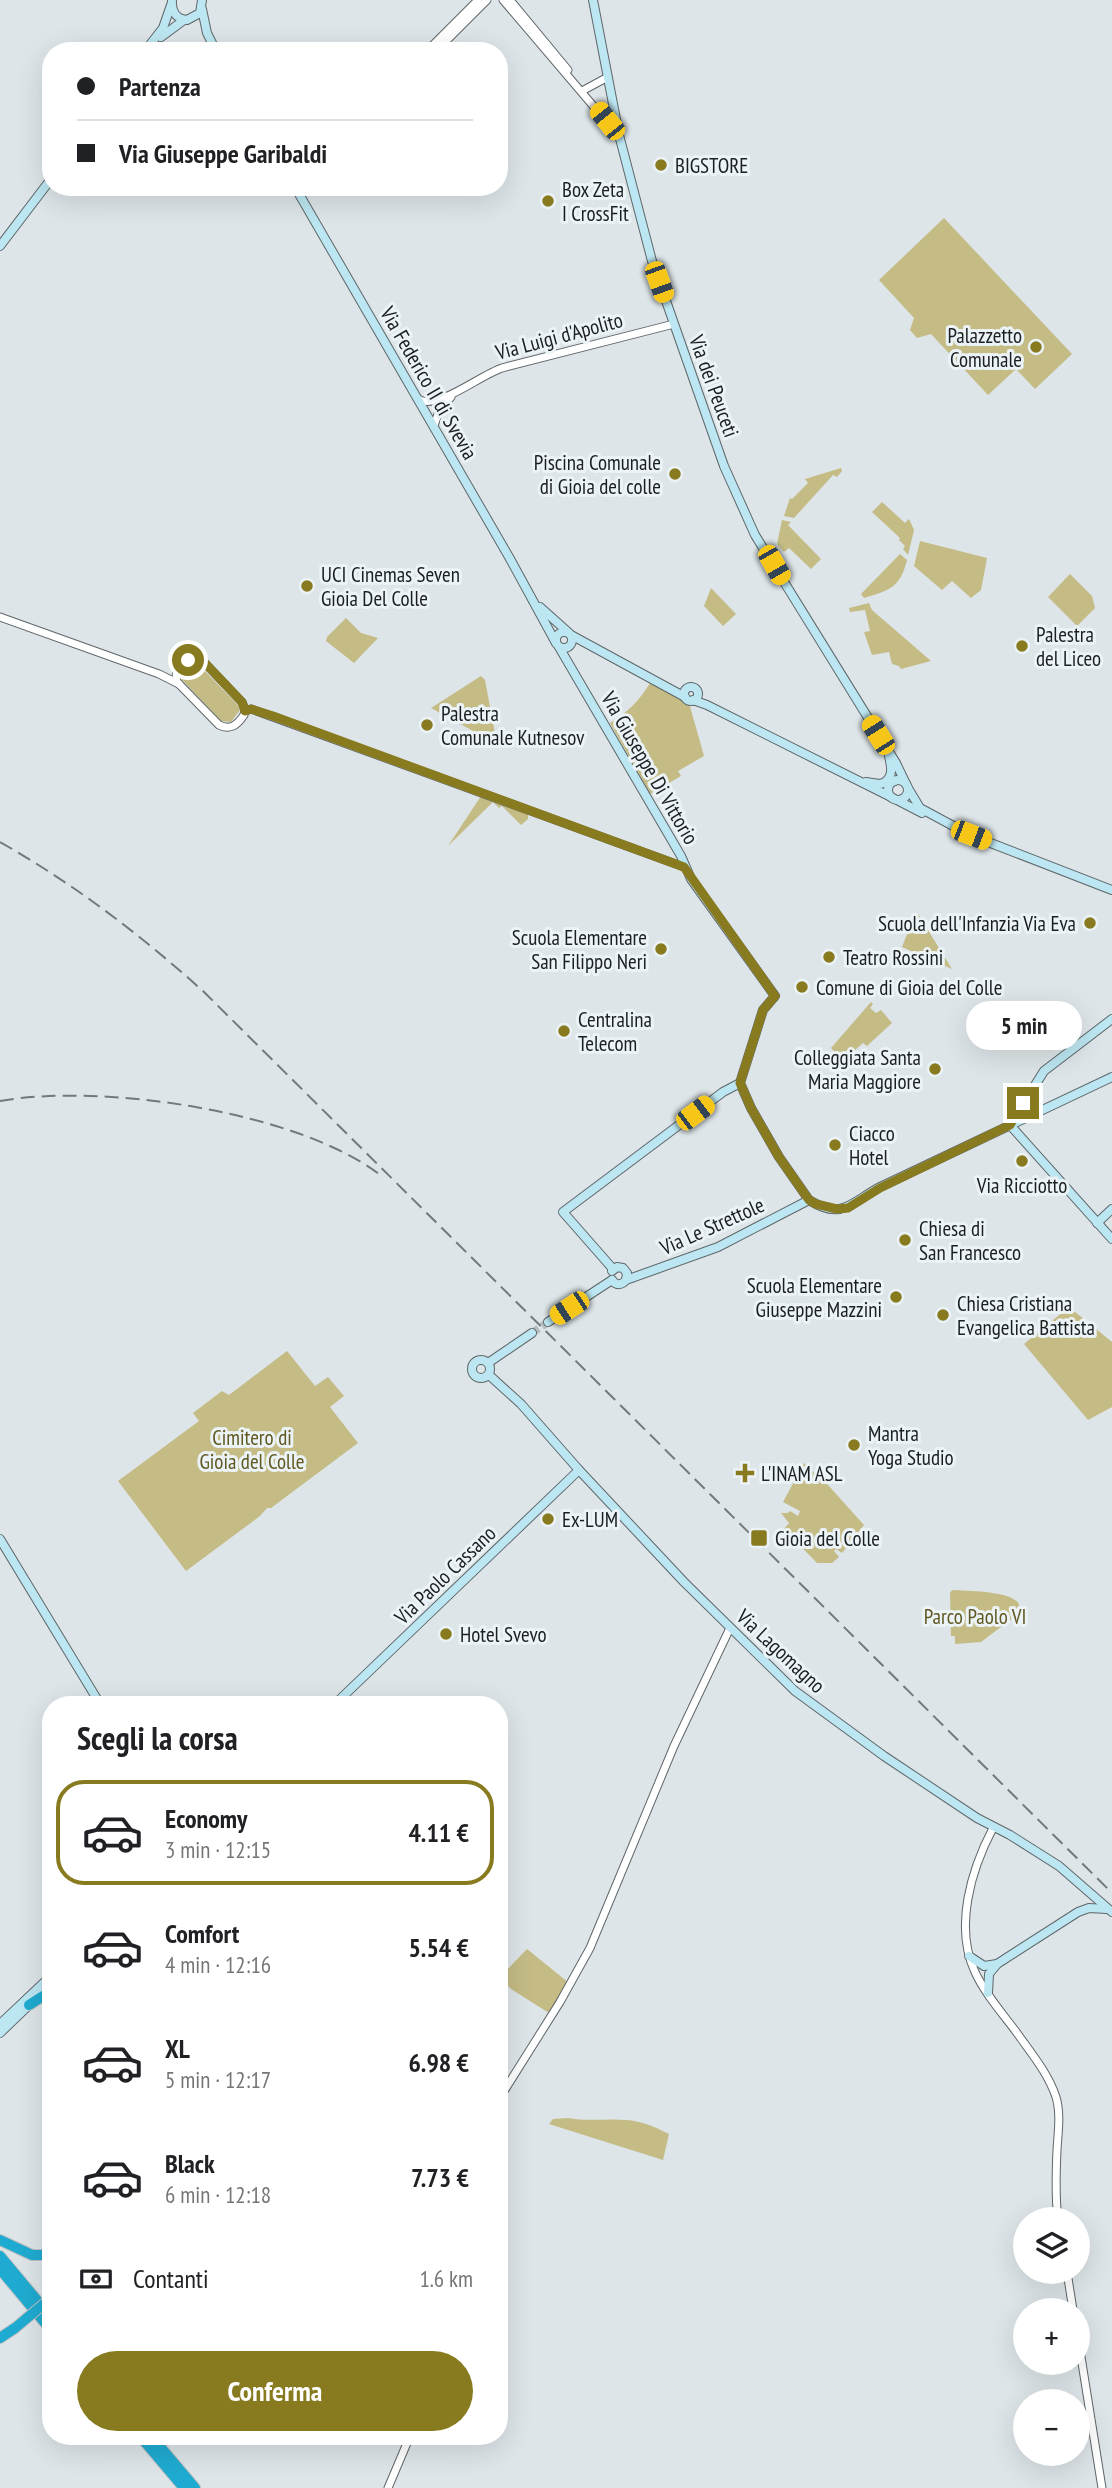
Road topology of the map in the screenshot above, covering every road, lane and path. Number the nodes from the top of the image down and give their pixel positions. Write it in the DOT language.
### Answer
graph roads {
  1 [pos="478,0"];
  2 [pos="487,0"];
  3 [pos="503,0"];
  4 [pos="510,0"];
  5 [pos="593,0"];
  6 [pos="172,2"];
  7 [pos="202,5"];
  8 [pos="185,20"];
  9 [pos="152,42"];
  10 [pos="158,42"];
  11 [pos="210,42"];
  12 [pos="212,42"];
  13 [pos="435,42"];
  14 [pos="445,42"];
  15 [pos="606,78"];
  16 [pos="583,91"];
  17 [pos="619,135"];
  18 [pos="42,191"];
  19 [pos="303,196"];
  20 [pos="0,246"];
  21 [pos="674,324"];
  22 [pos="418,399"];
  23 [pos="444,401"];
  24 [pos="426,413"];
  25 [pos="433,426"];
  26 [pos="532,597"];
  27 [pos="0,617"];
  28 [pos="570,634"];
  29 [pos="557,645"];
  30 [pos="570,646"];
  31 [pos="591,647"];
  32 [pos="567,659"];
  33 [pos="176,672"];
  34 [pos="159,674"];
  35 [pos="179,684"];
  36 [pos="688,696"];
  37 [pos="706,705"];
  38 [pos="245,711"];
  39 [pos="887,750"];
  40 [pos="854,778"];
  41 [pos="890,782"];
  42 [pos="907,786"];
  43 [pos="895,799"];
  44 [pos="919,809"];
  45 [pos="684,867"];
  46 [pos="1112,890"];
  47 [pos="1112,1019"];
  48 [pos="1112,1077"];
  49 [pos="740,1083"];
  50 [pos="1010,1125"];
  51 [pos="809,1200"];
  52 [pos="1112,1209"];
  53 [pos="1097,1223"];
  54 [pos="1112,1239"];
  55 [pos="613,1269"];
  56 [pos="612,1280"];
  57 [pos="626,1280"];
  58 [pos="548,1322"];
  59 [pos="532,1333"];
  60 [pos="488,1363"];
  61 [pos="488,1375"];
  62 [pos="579,1470"];
  63 [pos="0,1539"];
  64 [pos="730,1628"];
  65 [pos="95,1696"];
  66 [pos="343,1696"];
  67 [pos="993,1828"];
  68 [pos="1085,1887"];
  69 [pos="1097,1898"];
  70 [pos="1087,1905"];
  71 [pos="1110,1910"];
  72 [pos="969,1956"];
  73 [pos="993,1967"];
  74 [pos="976,1975"];
  75 [pos="42,1984"];
  76 [pos="42,1993"];
  77 [pos="988,1993"];
  78 [pos="42,1997"];
  79 [pos="29,2005"];
  80 [pos="0,2024"];
  81 [pos="0,2033"];
  82 [pos="508,2085"];
  83 [pos="1058,2207"];
  84 [pos="0,2240"];
  85 [pos="42,2255"];
  86 [pos="0,2256"];
  87 [pos="0,2269"];
  88 [pos="0,2282"];
  89 [pos="42,2306"];
  90 [pos="42,2306"];
  91 [pos="42,2321"];
  92 [pos="42,2323"];
  93 [pos="0,2338"];
  94 [pos="1084,2375"];
  95 [pos="148,2445"];
  96 [pos="159,2445"];
  97 [pos="167,2445"];
  98 [pos="406,2445"];
  99 [pos="184,2488"];
  100 [pos="195,2488"];
  101 [pos="201,2488"];
  102 [pos="388,2488"];
  103 [pos="1102,2488"];
  1 -- 13 [label="street"];
  2 -- 14 [label="street"];
  3 -- 16 [label="street"];
  4 -- 16 [label="street"];
  5 -- 15 [label="main road, Via dei Peuceti"];
  6 -- 8 [label="main road"];
  6 -- 9 [label="main road"];
  7 -- 8 [label="main road"];
  7 -- 12 [label="main road"];
  8 -- 10 [label="main road"];
  8 -- 11 [label="main road"];
  15 -- 16 [label="street"];
  15 -- 17 [label="main road, Via dei Peuceti"];
  16 -- 17 [label="street"];
  17 -- 21 [label="main road, Via dei Peuceti"];
  18 -- 20 [label="main road"];
  19 -- 22 [label="main road, Via Federico II di Svevia"];
  21 -- 23 [label="street, Via Luigi d'Apolito"];
  21 -- 39 [label="main road, Via dei Peuceti"];
  22 -- 23 [label="street, Via Luigi d'Apolito"];
  22 -- 24 [label="main road, Via Federico II di Svevia"];
  23 -- 24 [label="street"];
  23 -- 25 [label="street"];
  24 -- 25 [label="main road, Via Federico II di Svevia"];
  25 -- 26 [label="main road, Via Federico II di Svevia"];
  26 -- 28 [label="main road, Via Federico II di Svevia"];
  26 -- 29 [label="main road, Via Federico II di Svevia"];
  27 -- 34 [label="street"];
  28 -- 29 [label="main road"];
  28 -- 30 [label="main road"];
  28 -- 31 [label="main road, Via Federico II di Svevia"];
  29 -- 30 [label="main road"];
  29 -- 32 [label="main road, Via Giuseppe Di Vittorio"];
  30 -- 31 [label="main road, Via Federico II di Svevia"];
  30 -- 32 [label="main road"];
  31 -- 36 [label="main road, Via Federico II di Svevia"];
  32 -- 45 [label="main road, Via Giuseppe Di Vittorio"];
  33 -- 34 [label="street"];
  33 -- 35 [label="street"];
  33 -- 38 [label="street"];
  34 -- 35 [label="street"];
  35 -- 38 [label="street"];
  36 -- 37 [label="main road"];
  36 -- 37 [label="main road"];
  37 -- 40 [label="main road"];
  38 -- 45 [label="street"];
  39 -- 41 [label="main road"];
  39 -- 42 [label="main road, Via dei Peuceti"];
  40 -- 41 [label="main road"];
  40 -- 43 [label="main road"];
  41 -- 42 [label="main road"];
  41 -- 43 [label="main road"];
  42 -- 43 [label="main road"];
  42 -- 44 [label="main road"];
  43 -- 44 [label="main road"];
  44 -- 46 [label="main road"];
  45 -- 49 [label="main road, Via Giuseppe Di Vittorio"];
  47 -- 50 [label="main road"];
  48 -- 50 [label="main road"];
  49 -- 51 [label="main road"];
  49 -- 55 [label="main road"];
  50 -- 51 [label="main road"];
  50 -- 53 [label="main road"];
  51 -- 57 [label="main road, Via Le Strettole"];
  52 -- 53 [label="main road"];
  53 -- 54 [label="main road"];
  55 -- 56 [label="main road"];
  55 -- 57 [label="main road"];
  56 -- 57 [label="main road"];
  56 -- 58 [label="main road"];
  59 -- 60 [label="main road"];
  60 -- 61 [label="main road"];
  60 -- 61 [label="main road"];
  61 -- 62 [label="main road, Via Lagomagno"];
  62 -- 64 [label="main road, Via Lagomagno"];
  62 -- 66 [label="main road, Via Paolo Cassano"];
  63 -- 65 [label="main road"];
  64 -- 67 [label="main road, Via Lagomagno"];
  64 -- 82 [label="street"];
  67 -- 68 [label="main road, Via Lagomagno"];
  67 -- 72 [label="street"];
  68 -- 69 [label="main road, Via Lagomagno"];
  68 -- 70 [label="main road"];
  69 -- 70 [label="main road"];
  69 -- 71 [label="main road, Via Lagomagno"];
  70 -- 71 [label="main road"];
  70 -- 73 [label="main road"];
  72 -- 73 [label="main road"];
  72 -- 74 [label="street"];
  73 -- 74 [label="main road"];
  73 -- 77 [label="main road"];
  74 -- 77 [label="street"];
  75 -- 80 [label="main road"];
  76 -- 79 [label="main road"];
  77 -- 83 [label="street"];
  78 -- 79 [label="highway"];
  79 -- 81 [label="main road"];
  84 -- 85 [label="highway"];
  86 -- 89 [label="highway"];
  87 -- 91 [label="highway"];
  88 -- 92 [label="highway"];
  90 -- 93 [label="highway, bridge"];
  94 -- 103 [label="street"];
  95 -- 99 [label="highway"];
  96 -- 100 [label="highway"];
  97 -- 101 [label="highway"];
  98 -- 102 [label="street"];
}
